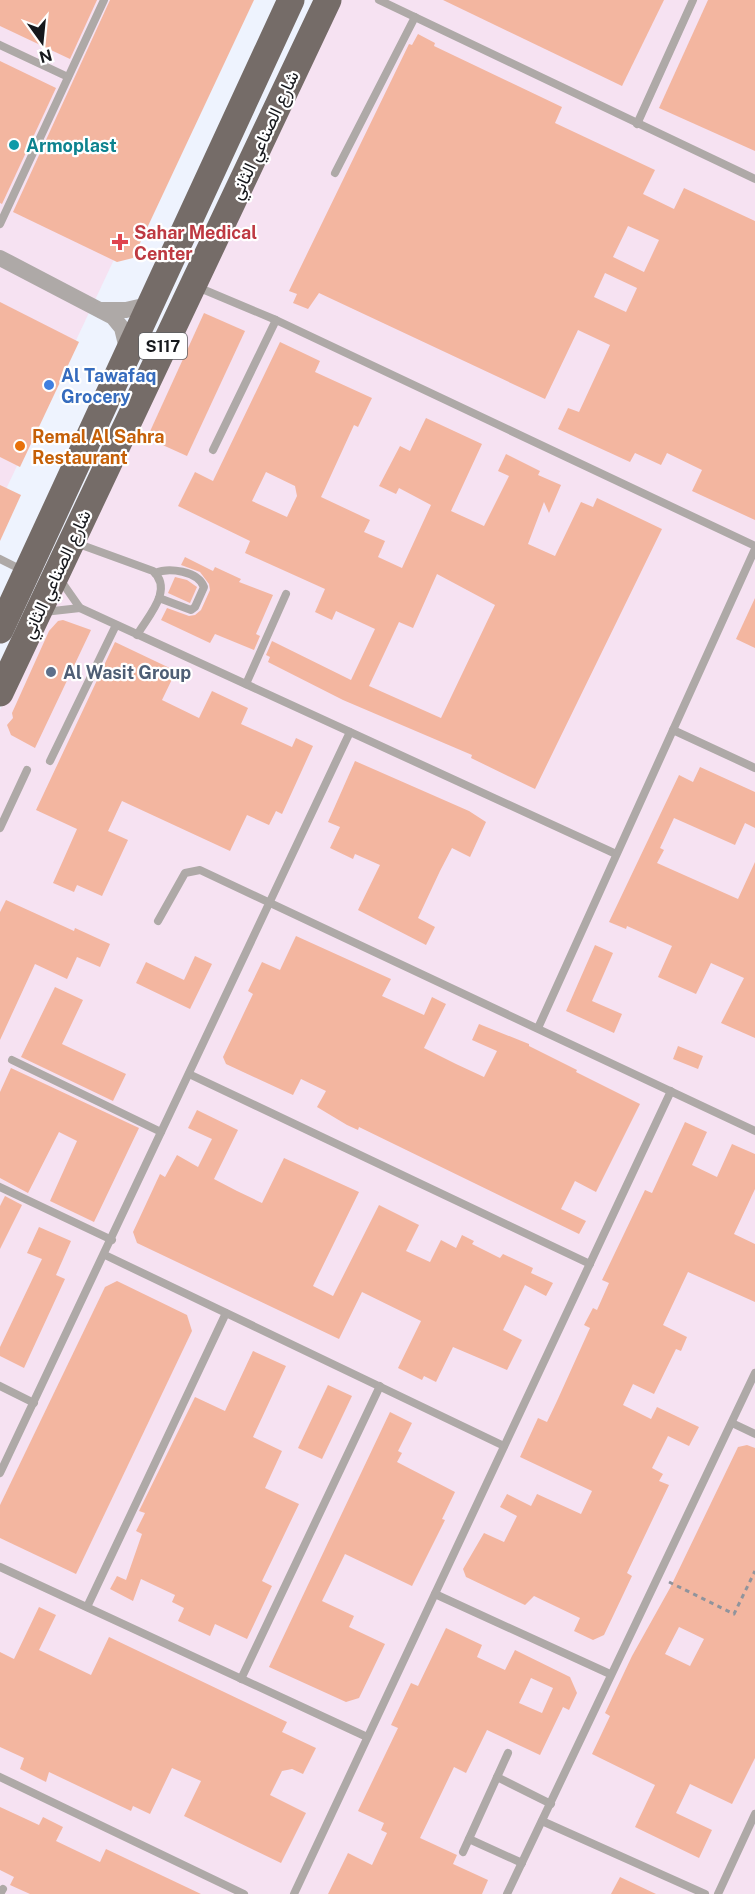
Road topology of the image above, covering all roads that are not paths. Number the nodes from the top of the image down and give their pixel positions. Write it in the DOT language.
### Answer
graph roads {
  1 [pos="104,0"];
  2 [pos="328,0"];
  3 [pos="379,0"];
  4 [pos="693,0"];
  5 [pos="281,7"];
  6 [pos="415,17"];
  7 [pos="0,45"];
  8 [pos="68,77"];
  9 [pos="638,124"];
  10 [pos="334,173"];
  11 [pos="755,178"];
  12 [pos="0,224"];
  13 [pos="0,258"];
  14 [pos="193,285"];
  15 [pos="152,304"];
  16 [pos="101,310"];
  17 [pos="276,320"];
  18 [pos="128,355"];
  19 [pos="213,450"];
  20 [pos="71,541"];
  21 [pos="755,547"];
  22 [pos="0,559"];
  23 [pos="27,573"];
  24 [pos="57,573"];
  25 [pos="155,573"];
  26 [pos="286,594"];
  27 [pos="159,598"];
  28 [pos="80,608"];
  29 [pos="38,615"];
  30 [pos="116,625"];
  31 [pos="0,630"];
  32 [pos="137,634"];
  33 [pos="246,684"];
  34 [pos="0,693"];
  35 [pos="673,730"];
  36 [pos="350,732"];
  37 [pos="50,761"];
  38 [pos="755,768"];
  39 [pos="27,770"];
  40 [pos="3,813"];
  41 [pos="0,828"];
  42 [pos="616,854"];
  43 [pos="270,901"];
  44 [pos="158,921"];
  45 [pos="538,1028"];
  46 [pos="12,1059"];
  47 [pos="189,1074"];
  48 [pos="671,1091"];
  49 [pos="755,1131"];
  50 [pos="161,1132"];
  51 [pos="0,1187"];
  52 [pos="112,1240"];
  53 [pos="105,1255"];
  54 [pos="590,1264"];
  55 [pos="226,1313"];
  56 [pos="755,1373"];
  57 [pos="0,1386"];
  58 [pos="380,1386"];
  59 [pos="34,1403"];
  60 [pos="732,1423"];
  61 [pos="755,1434"];
  62 [pos="504,1446"];
  63 [pos="0,1473"];
  64 [pos="0,1567"];
  65 [pos="435,1594"];
  66 [pos="87,1607"];
  67 [pos="610,1674"];
  68 [pos="241,1679"];
  69 [pos="367,1737"];
  70 [pos="508,1753"];
  71 [pos="497,1777"];
  72 [pos="0,1778"];
  73 [pos="551,1804"];
  74 [pos="755,1814"];
  75 [pos="542,1821"];
  76 [pos="468,1839"];
  77 [pos="463,1852"];
  78 [pos="522,1863"];
  79 [pos="244,1894"];
  80 [pos="294,1894"];
  81 [pos="507,1894"];
  82 [pos="705,1894"];
  83 [pos="718,1894"];
  1 -- 8 [label="lane"];
  2 -- 14 [label="main road, شارع الصناعي الثاني / S117"];
  3 -- 6 [label="lane"];
  4 -- 9 [label="lane"];
  5 -- 15 [label="main road, شارع الصناعي الثاني / S117"];
  6 -- 9 [label="lane"];
  6 -- 10 [label="lane"];
  7 -- 8 [label="lane"];
  8 -- 12 [label="lane"];
  9 -- 11 [label="lane"];
  13 -- 16 [label="street"];
  14 -- 17 [label="lane"];
  14 -- 20 [label="main road, شارع الصناعي الثاني / S117"];
  15 -- 16 [label="street"];
  15 -- 18 [label="main road, شارع الصناعي الثاني / S117"];
  16 -- 18 [label="street"];
  17 -- 19 [label="lane"];
  17 -- 21 [label="lane"];
  18 -- 23 [label="main road, شارع الصناعي الثاني / S117"];
  20 -- 24 [label="main road, شارع الصناعي الثاني / S117"];
  20 -- 25 [label="lane"];
  21 -- 35 [label="lane"];
  22 -- 23 [label="lane"];
  23 -- 31 [label="main road, شارع الصناعي الثاني / S117"];
  24 -- 28 [label="lane"];
  24 -- 29 [label="main road, شارع الصناعي الثاني / S117"];
  25 -- 27 [label="lane"];
  25 -- 27 [label="lane"];
  26 -- 33 [label="lane"];
  27 -- 32 [label="lane"];
  28 -- 29 [label="lane"];
  28 -- 30 [label="lane"];
  29 -- 34 [label="main road, شارع الصناعي الثاني / S117"];
  30 -- 32 [label="lane"];
  30 -- 37 [label="lane"];
  32 -- 33 [label="lane"];
  33 -- 36 [label="lane"];
  35 -- 38 [label="lane"];
  35 -- 42 [label="lane"];
  36 -- 42 [label="lane"];
  36 -- 43 [label="lane"];
  39 -- 40 [label="lane"];
  40 -- 41 [label="lane"];
  42 -- 45 [label="lane"];
  43 -- 44 [label="lane"];
  43 -- 45 [label="lane"];
  43 -- 47 [label="lane"];
  45 -- 48 [label="lane"];
  46 -- 50 [label="lane"];
  47 -- 50 [label="lane"];
  47 -- 54 [label="lane"];
  48 -- 49 [label="lane"];
  48 -- 54 [label="lane"];
  50 -- 52 [label="lane"];
  51 -- 52 [label="lane"];
  52 -- 53 [label="lane"];
  53 -- 55 [label="lane"];
  53 -- 59 [label="lane"];
  54 -- 62 [label="lane"];
  55 -- 58 [label="lane"];
  55 -- 66 [label="lane"];
  56 -- 60 [label="lane"];
  57 -- 59 [label="lane"];
  58 -- 62 [label="lane"];
  58 -- 68 [label="lane"];
  59 -- 63 [label="lane"];
  60 -- 61 [label="lane"];
  60 -- 67 [label="lane"];
  62 -- 65 [label="lane"];
  64 -- 66 [label="lane"];
  65 -- 67 [label="lane"];
  65 -- 69 [label="lane"];
  66 -- 68 [label="lane"];
  67 -- 73 [label="lane"];
  68 -- 69 [label="lane"];
  69 -- 80 [label="lane"];
  70 -- 71 [label="lane"];
  71 -- 73 [label="lane"];
  71 -- 76 [label="lane"];
  72 -- 79 [label="lane"];
  73 -- 75 [label="lane"];
  74 -- 83 [label="lane"];
  75 -- 78 [label="lane"];
  75 -- 82 [label="lane"];
  76 -- 77 [label="lane"];
  76 -- 78 [label="lane"];
  78 -- 81 [label="lane"];
}
